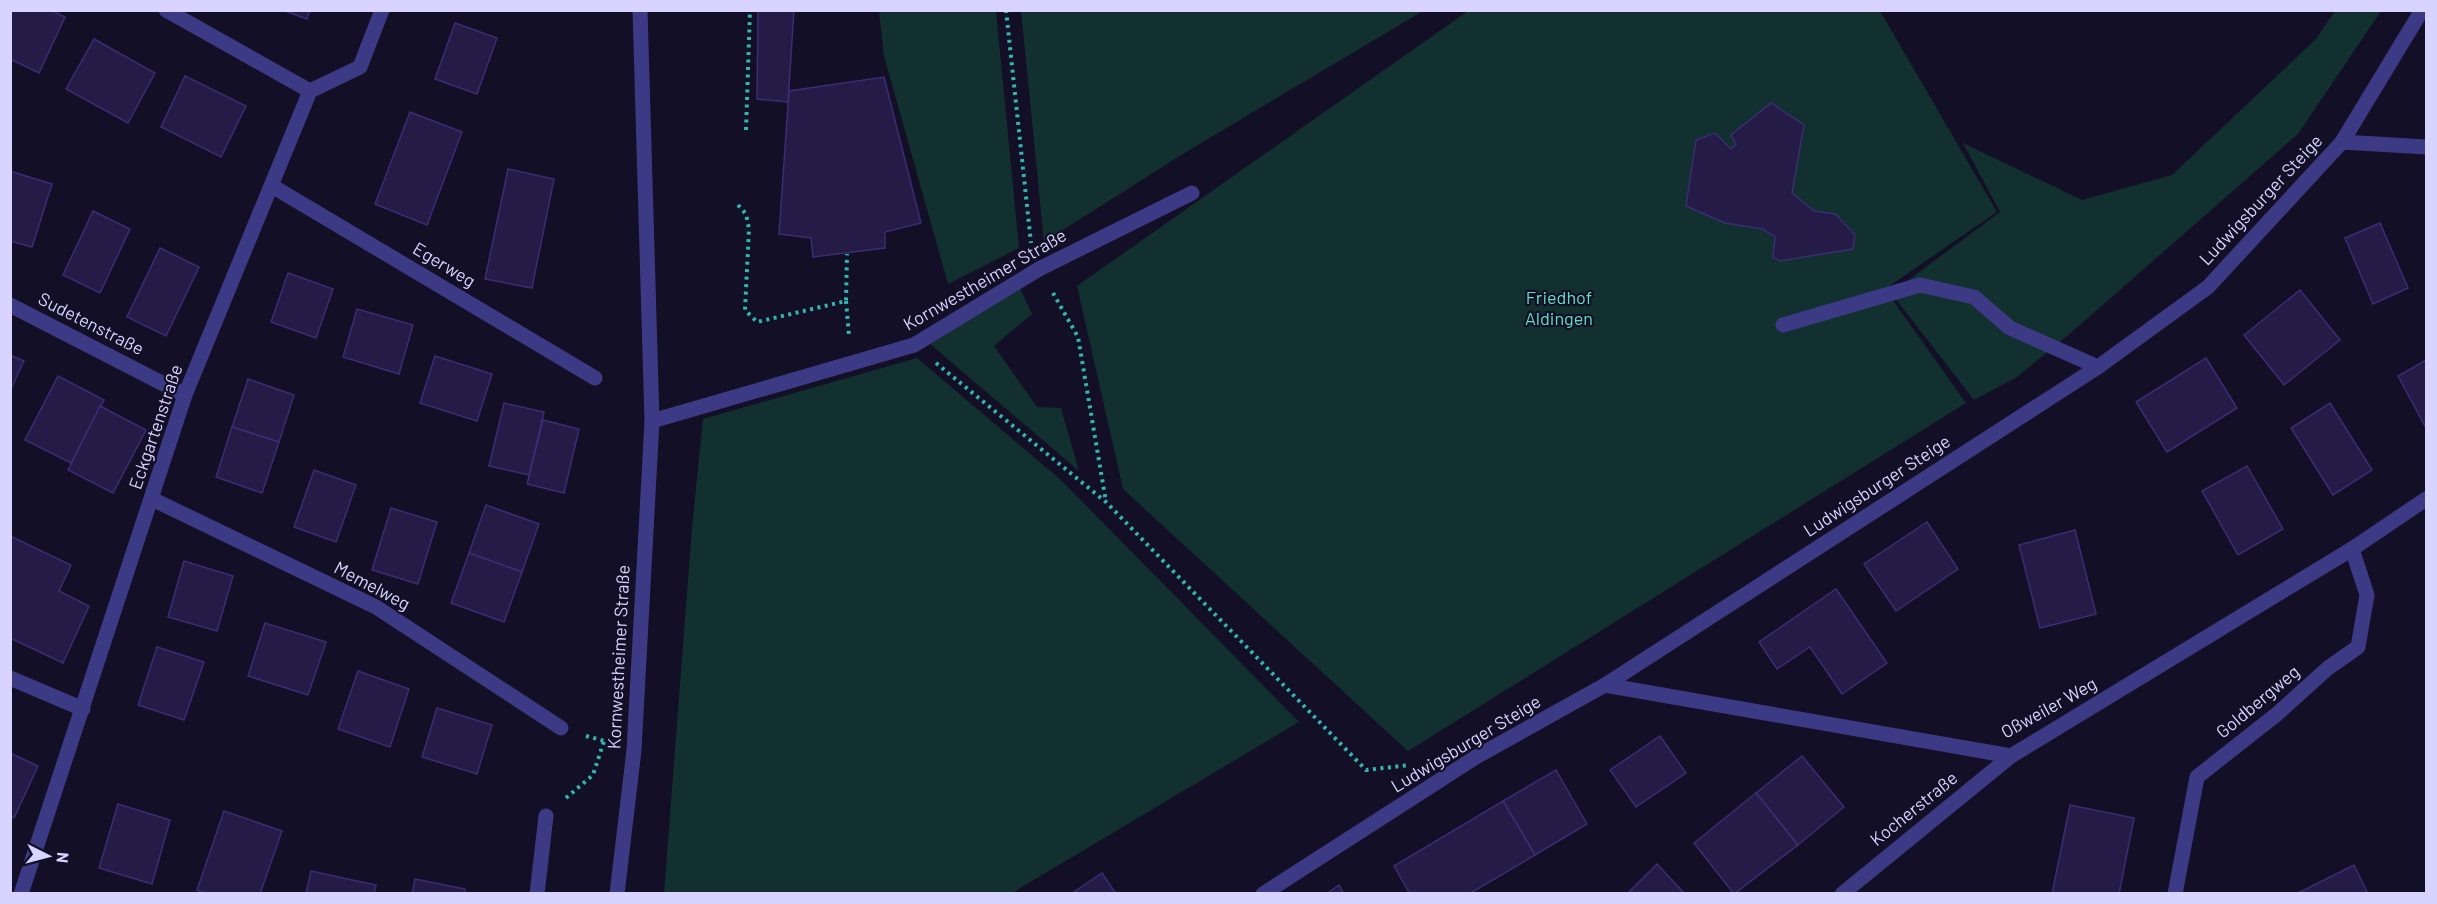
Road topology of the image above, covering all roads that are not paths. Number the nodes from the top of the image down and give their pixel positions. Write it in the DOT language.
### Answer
graph roads {
  1 [pos="166,10"];
  2 [pos="382,10"];
  3 [pos="640,10"];
  4 [pos="2422,10"];
  5 [pos="310,91"];
  6 [pos="2342,142"];
  7 [pos="2427,147"];
  8 [pos="272,186"];
  9 [pos="1192,193"];
  10 [pos="10,305"];
  11 [pos="1782,325"];
  12 [pos="2098,367"];
  13 [pos="595,378"];
  14 [pos="185,395"];
  15 [pos="652,421"];
  16 [pos="152,499"];
  17 [pos="2427,499"];
  18 [pos="2352,549"];
  19 [pos="10,678"];
  20 [pos="1605,685"];
  21 [pos="83,709"];
  22 [pos="561,728"];
  23 [pos="2011,756"];
  24 [pos="546,816"];
  25 [pos="10,890"];
  26 [pos="19,894"];
  27 [pos="537,894"];
  28 [pos="617,894"];
  29 [pos="1263,894"];
  30 [pos="1842,894"];
  31 [pos="2175,894"];
  1 -- 5 [label="street"];
  2 -- 5 [label="street"];
  3 -- 15 [label="street, Kornwestheimer Straße"];
  4 -- 6 [label="street, Ludwigsburger Steige"];
  5 -- 8 [label="street, Eckgartenstraße"];
  6 -- 7 [label="street"];
  6 -- 12 [label="street, Ludwigsburger Steige"];
  8 -- 13 [label="street, Egerweg"];
  8 -- 14 [label="street, Eckgartenstraße"];
  9 -- 15 [label="street, Kornwestheimer Straße"];
  10 -- 14 [label="street, Sudetenstraße"];
  11 -- 12 [label="street"];
  12 -- 20 [label="street, Ludwigsburger Steige"];
  14 -- 16 [label="street, Eckgartenstraße"];
  15 -- 28 [label="street, Kornwestheimer Straße"];
  16 -- 21 [label="street, Eckgartenstraße"];
  16 -- 22 [label="street, Memelweg"];
  17 -- 18 [label="street, Oßweiler Weg"];
  18 -- 23 [label="street, Oßweiler Weg"];
  18 -- 31 [label="street, Goldbergweg"];
  19 -- 21 [label="street"];
  20 -- 23 [label="street, Oßweiler Weg"];
  20 -- 29 [label="street, Ludwigsburger Steige"];
  21 -- 26 [label="street, Eckgartenstraße"];
  23 -- 30 [label="street, Kocherstraße"];
  24 -- 27 [label="street"];
  25 -- 26 [label="street"];
}
